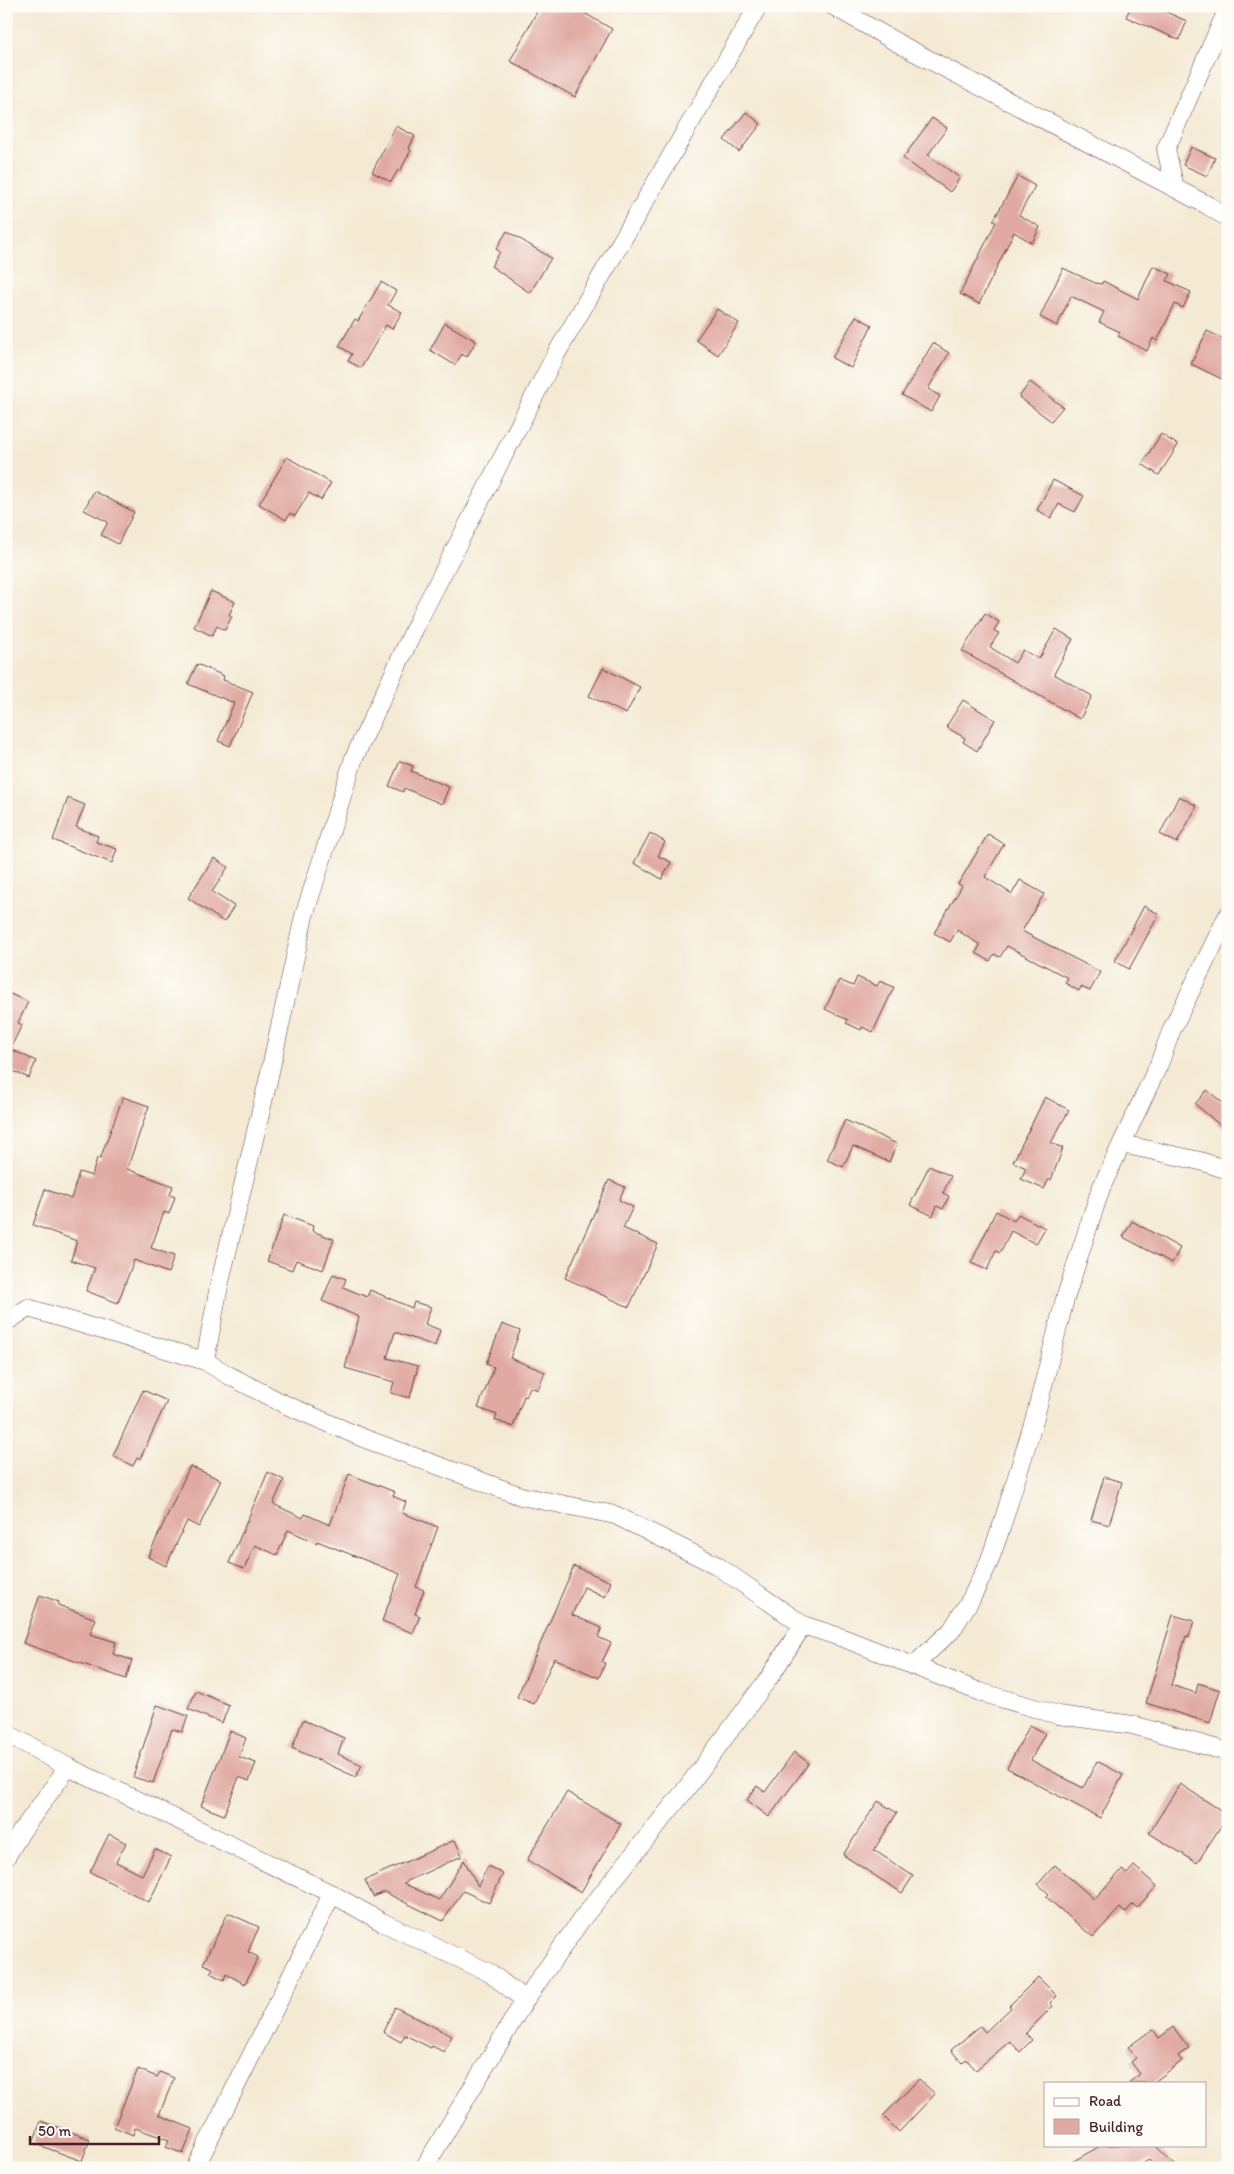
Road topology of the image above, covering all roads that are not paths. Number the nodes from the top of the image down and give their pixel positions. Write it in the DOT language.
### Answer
graph roads {
  1 [pos="758,6"];
  2 [pos="833,6"];
  3 [pos="1228,8"];
  4 [pos="1175,188"];
  5 [pos="1228,218"];
  6 [pos="1228,915"];
  7 [pos="1122,1144"];
  8 [pos="1228,1170"];
  9 [pos="6,1322"];
  10 [pos="205,1361"];
  11 [pos="803,1625"];
  12 [pos="913,1666"];
  13 [pos="6,1733"];
  14 [pos="1228,1752"];
  15 [pos="68,1767"];
  16 [pos="6,1857"];
  17 [pos="332,1894"];
  18 [pos="525,2000"];
  19 [pos="195,2168"];
  20 [pos="424,2168"];
  1 -- 10 [label="street"];
  2 -- 4 [label="street"];
  3 -- 4 [label="street"];
  4 -- 5 [label="street"];
  6 -- 7 [label="street"];
  7 -- 8 [label="street"];
  7 -- 12 [label="street"];
  9 -- 10 [label="street"];
  10 -- 11 [label="street"];
  11 -- 12 [label="street"];
  11 -- 18 [label="street"];
  12 -- 14 [label="street"];
  13 -- 15 [label="street"];
  15 -- 16 [label="street"];
  15 -- 17 [label="street"];
  17 -- 18 [label="street"];
  17 -- 19 [label="street"];
  18 -- 20 [label="street"];
}
